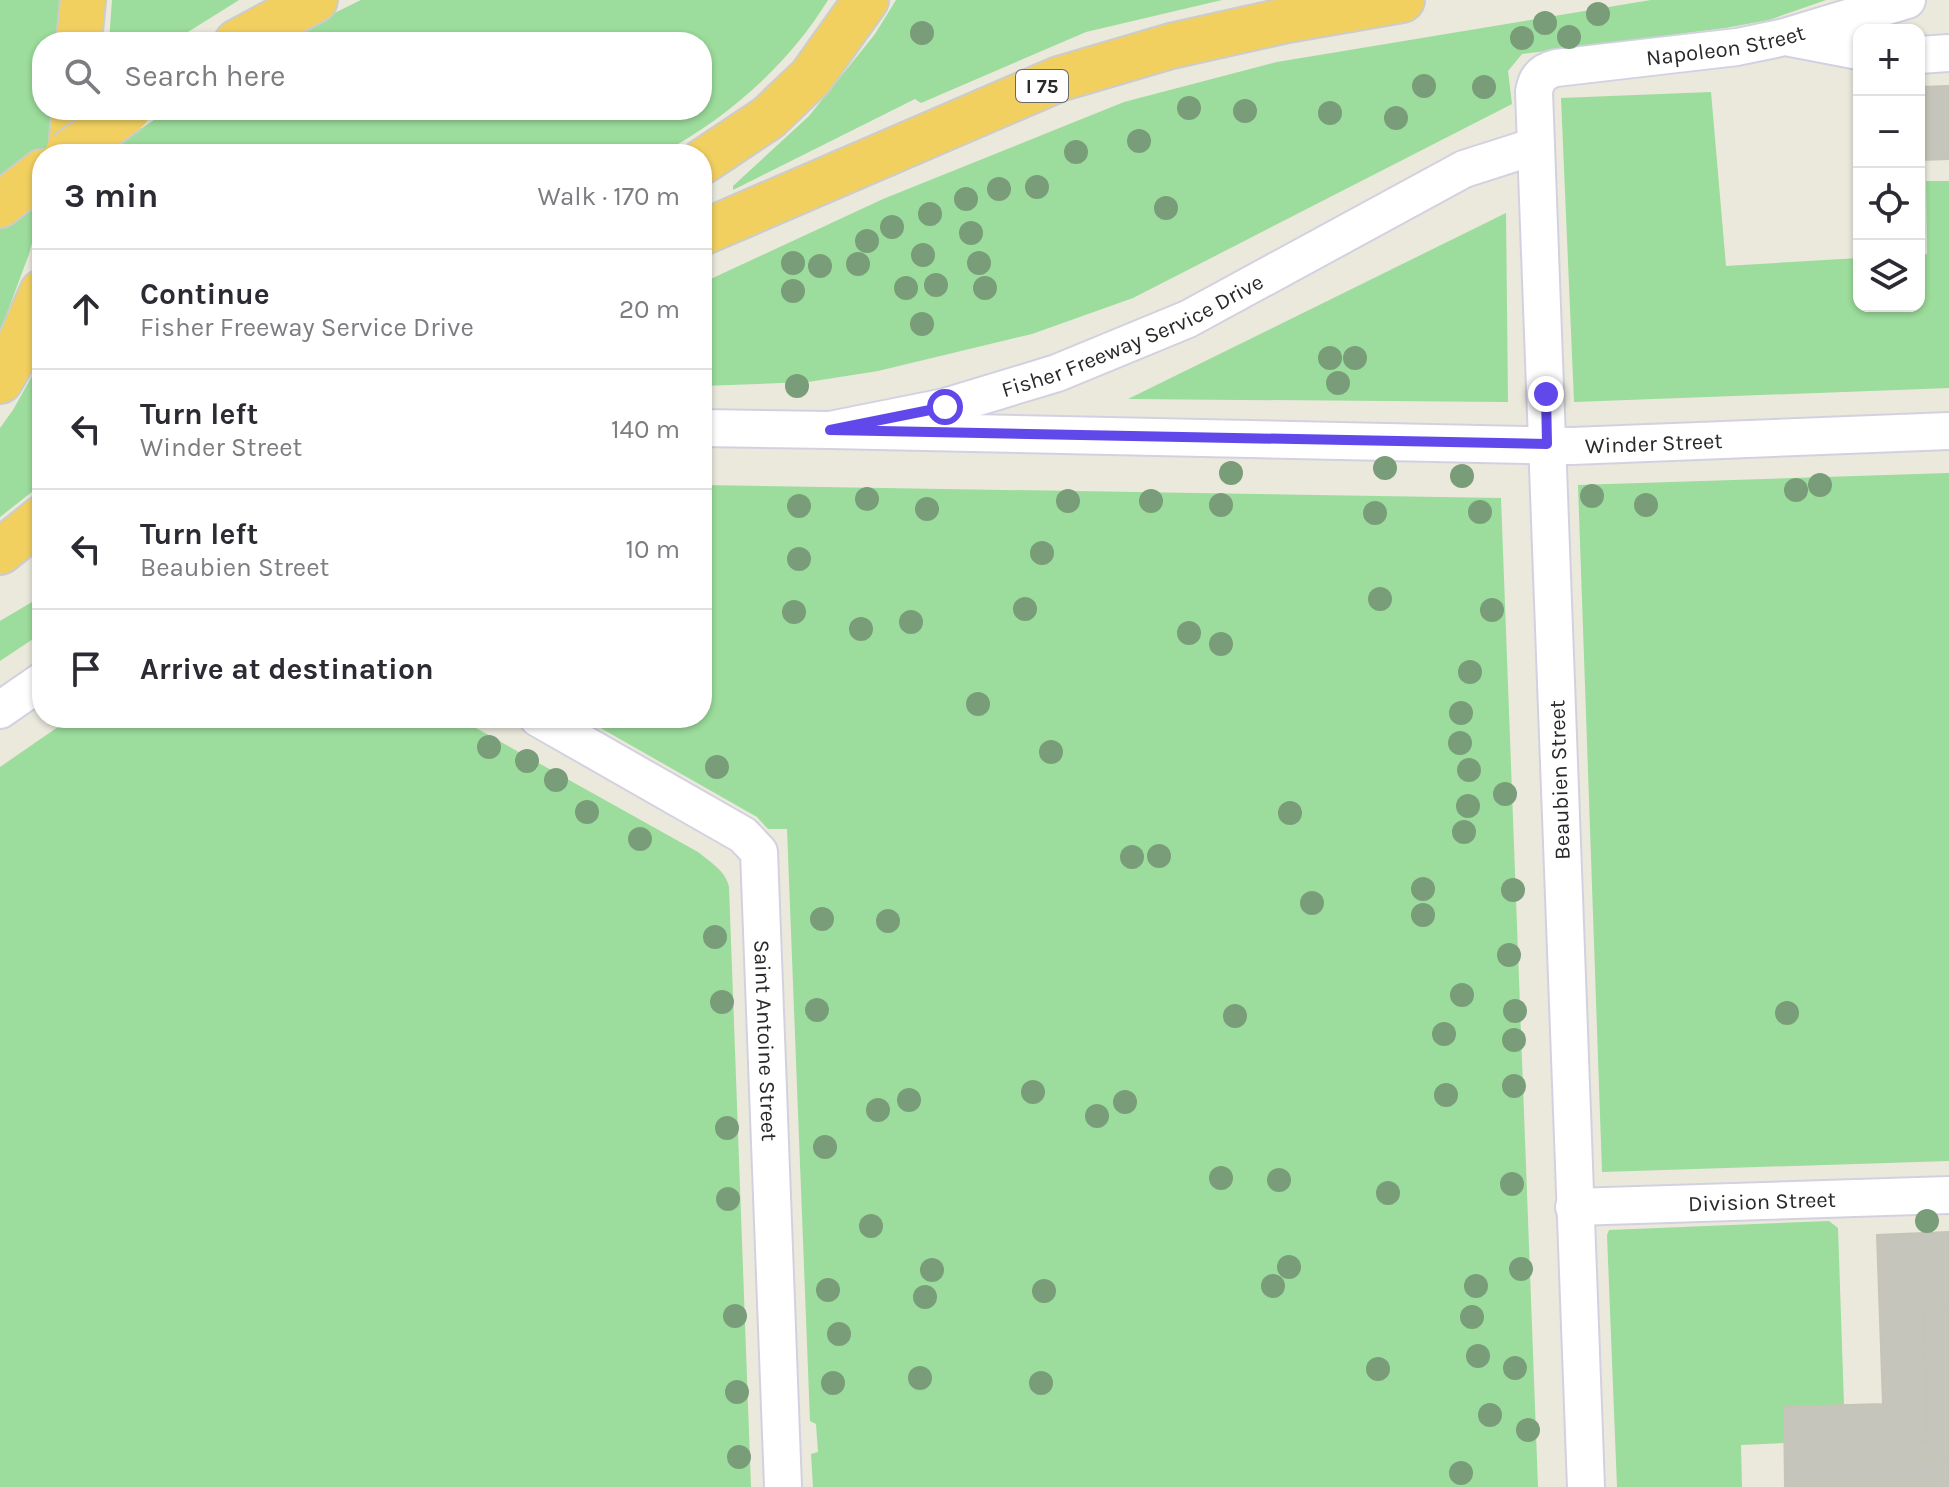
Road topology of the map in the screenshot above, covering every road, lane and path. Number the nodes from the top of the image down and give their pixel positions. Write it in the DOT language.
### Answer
graph roads {
  1 [pos="83,0"];
  2 [pos="315,0"];
  3 [pos="866,0"];
  4 [pos="1402,0"];
  5 [pos="1907,0"];
  6 [pos="80,32"];
  7 [pos="256,32"];
  8 [pos="1785,37"];
  9 [pos="1853,50"];
  10 [pos="1949,53"];
  11 [pos="1925,55"];
  12 [pos="1540,75"];
  13 [pos="73,120"];
  14 [pos="115,120"];
  15 [pos="70,144"];
  16 [pos="82,144"];
  17 [pos="1536,146"];
  18 [pos="712,155"];
  19 [pos="32,180"];
  20 [pos="0,205"];
  21 [pos="712,229"];
  22 [pos="32,315"];
  23 [pos="0,381"];
  24 [pos="712,428"];
  25 [pos="830,430"];
  26 [pos="1949,431"];
  27 [pos="1547,444"];
  28 [pos="32,526"];
  29 [pos="0,552"];
  30 [pos="32,558"];
  31 [pos="0,577"];
  32 [pos="32,688"];
  33 [pos="0,710"];
  34 [pos="556,728"];
  35 [pos="1949,1195"];
  36 [pos="1574,1207"];
  37 [pos="783,1487"];
  38 [pos="1586,1487"];
  1 -- 6 [label="highway"];
  2 -- 7 [label="highway"];
  3 -- 18 [label="highway"];
  4 -- 21 [label="highway, I 75"];
  5 -- 8 [label="street, Napoleon Street"];
  8 -- 9 [label="street"];
  8 -- 12 [label="street, Napoleon Street"];
  10 -- 11 [label="street"];
  12 -- 17 [label="street, Beaubien Street"];
  13 -- 15 [label="highway"];
  14 -- 16 [label="highway, bridge"];
  17 -- 25 [label="street, Fisher Freeway Service Drive"];
  17 -- 27 [label="street, Beaubien Street"];
  19 -- 20 [label="highway"];
  22 -- 23 [label="highway"];
  24 -- 25 [label="street, Fisher Freeway Service Drive"];
  25 -- 27 [label="street, Winder Street"];
  26 -- 27 [label="street, Winder Street"];
  27 -- 36 [label="street, Beaubien Street"];
  28 -- 29 [label="highway"];
  30 -- 31 [label="highway"];
  32 -- 33 [label="street"];
  34 -- 37 [label="street, Saint Antoine Street"];
  35 -- 36 [label="street, Division Street"];
  36 -- 38 [label="street, Beaubien Street"];
}
